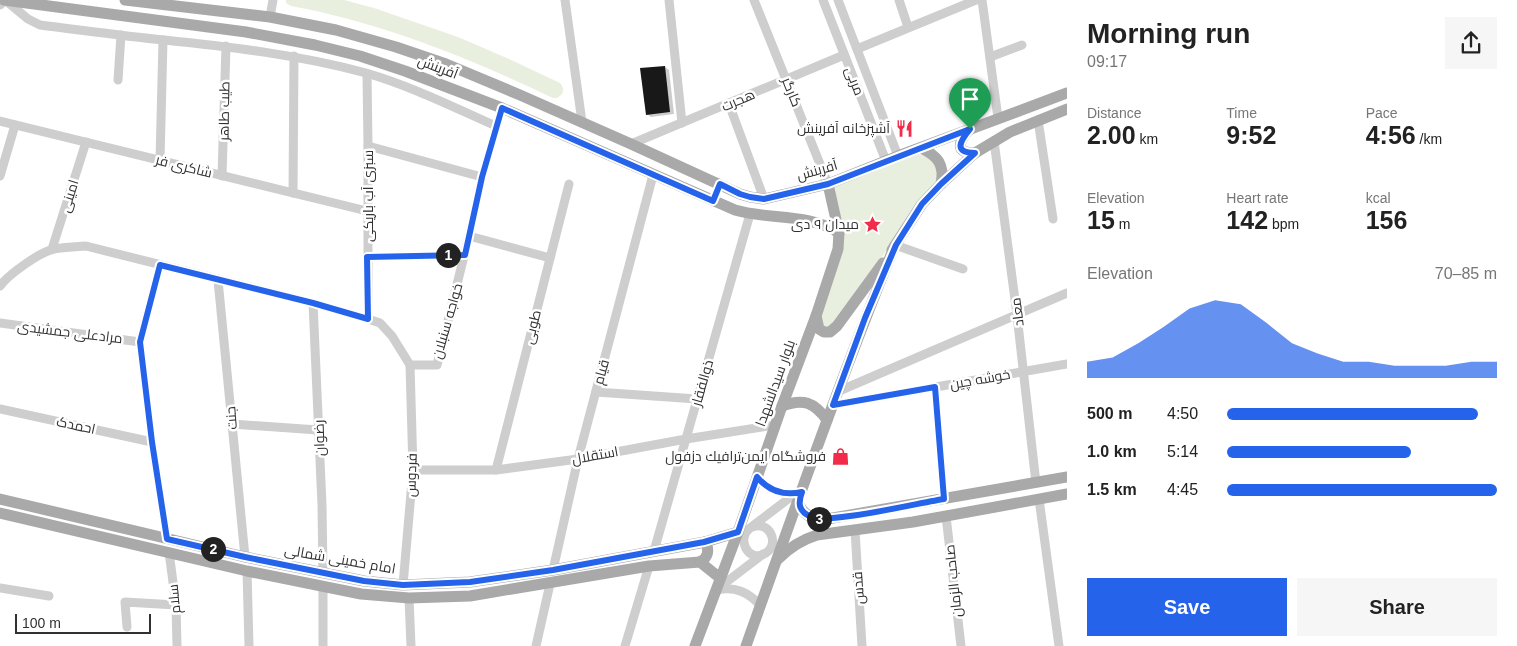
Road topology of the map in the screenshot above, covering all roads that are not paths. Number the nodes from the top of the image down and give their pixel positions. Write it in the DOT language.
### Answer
graph roads {
  1 [pos="4,0"];
  2 [pos="125,0"];
  3 [pos="273,0"];
  4 [pos="565,0"];
  5 [pos="669,0"];
  6 [pos="754,0"];
  7 [pos="823,0"];
  8 [pos="838,0"];
  9 [pos="898,0"];
  10 [pos="976,0"];
  11 [pos="982,0"];
  12 [pos="0,6"];
  13 [pos="270,17"];
  14 [pos="908,28"];
  15 [pos="122,35"];
  16 [pos="163,40"];
  17 [pos="1022,45"];
  18 [pos="226,46"];
  19 [pos="857,49"];
  20 [pos="844,55"];
  21 [pos="294,56"];
  22 [pos="990,57"];
  23 [pos="367,74"];
  24 [pos="786,79"];
  25 [pos="118,80"];
  26 [pos="1067,92"];
  27 [pos="729,104"];
  28 [pos="502,108"];
  29 [pos="1067,109"];
  30 [pos="998,118"];
  31 [pos="1038,120"];
  32 [pos="0,121"];
  33 [pos="582,122"];
  34 [pos="682,124"];
  35 [pos="16,125"];
  36 [pos="496,126"];
  37 [pos="970,129"];
  38 [pos="994,141"];
  39 [pos="86,142"];
  40 [pos="631,144"];
  41 [pos="368,146"];
  42 [pos="921,148"];
  43 [pos="975,153"];
  44 [pos="891,159"];
  45 [pos="160,160"];
  46 [pos="653,175"];
  47 [pos="0,176"];
  48 [pos="222,176"];
  49 [pos="482,177"];
  50 [pos="569,184"];
  51 [pos="720,184"];
  52 [pos="828,184"];
  53 [pos="941,184"];
  54 [pos="293,193"];
  55 [pos="764,199"];
  56 [pos="713,201"];
  57 [pos="367,211"];
  58 [pos="750,214"];
  59 [pos="1053,218"];
  60 [pos="839,233"];
  61 [pos="469,236"];
  62 [pos="896,245"];
  63 [pos="52,250"];
  64 [pos="465,255"];
  65 [pos="367,257"];
  66 [pos="550,258"];
  67 [pos="160,265"];
  68 [pos="963,269"];
  69 [pos="218,280"];
  70 [pos="0,286"];
  71 [pos="1067,293"];
  72 [pos="313,303"];
  73 [pos="1017,315"];
  74 [pos="816,316"];
  75 [pos="368,319"];
  76 [pos="0,323"];
  77 [pos="140,342"];
  78 [pos="1067,364"];
  79 [pos="410,366"];
  80 [pos="1023,372"];
  81 [pos="935,387"];
  82 [pos="596,392"];
  83 [pos="839,392"];
  84 [pos="697,399"];
  85 [pos="833,405"];
  86 [pos="782,406"];
  87 [pos="0,409"];
  88 [pos="827,420"];
  89 [pos="232,424"];
  90 [pos="776,425"];
  91 [pos="318,430"];
  92 [pos="686,439"];
  93 [pos="152,442"];
  94 [pos="578,459"];
  95 [pos="414,470"];
  96 [pos="496,470"];
  97 [pos="757,477"];
  98 [pos="1067,477"];
  99 [pos="1036,483"];
  100 [pos="1067,494"];
  101 [pos="799,496"];
  102 [pos="0,499"];
  103 [pos="944,499"];
  104 [pos="1039,499"];
  105 [pos="0,513"];
  106 [pos="946,516"];
  107 [pos="819,519"];
  108 [pos="750,528"];
  109 [pos="855,530"];
  110 [pos="738,532"];
  111 [pos="814,536"];
  112 [pos="167,539"];
  113 [pos="704,542"];
  114 [pos="654,551"];
  115 [pos="169,552"];
  116 [pos="765,553"];
  117 [pos="245,557"];
  118 [pos="777,560"];
  119 [pos="700,562"];
  120 [pos="649,566"];
  121 [pos="553,570"];
  122 [pos="247,571"];
  123 [pos="323,573"];
  124 [pos="720,578"];
  125 [pos="550,584"];
  126 [pos="403,585"];
  127 [pos="323,586"];
  128 [pos="0,588"];
  129 [pos="716,590"];
  130 [pos="49,596"];
  131 [pos="409,598"];
  132 [pos="176,605"];
  133 [pos="761,606"];
  134 [pos="127,627"];
  135 [pos="177,646"];
  136 [pos="249,646"];
  137 [pos="323,646"];
  138 [pos="411,646"];
  139 [pos="536,646"];
  140 [pos="625,646"];
  141 [pos="695,646"];
  142 [pos="746,646"];
  143 [pos="862,646"];
  144 [pos="961,646"];
  145 [pos="1059,646"];
  1 -- 12 [label="street"];
  1 -- 15 [label="street"];
  1 -- 28 [label="main road, آفرینش"];
  2 -- 13 [label="main road, آفرینش"];
  3 -- 13 [label="street"];
  4 -- 33 [label="street"];
  5 -- 34 [label="street"];
  6 -- 24 [label="street, کارگر"];
  7 -- 20 [label="street, مربی"];
  8 -- 19 [label="street, مربی"];
  9 -- 14 [label="street"];
  10 -- 14 [label="street"];
  11 -- 22 [label="street"];
  13 -- 33 [label="main road, آفرینش"];
  14 -- 19 [label="street"];
  15 -- 16 [label="street"];
  15 -- 25 [label="street"];
  16 -- 18 [label="street"];
  16 -- 45 [label="street"];
  17 -- 22 [label="street"];
  18 -- 21 [label="street"];
  18 -- 48 [label="street, طیب طاهر"];
  19 -- 44 [label="street, مربی"];
  20 -- 24 [label="street, هجرت"];
  20 -- 44 [label="street, مربی"];
  21 -- 23 [label="street"];
  21 -- 54 [label="street"];
  22 -- 30 [label="street"];
  23 -- 36 [label="street"];
  23 -- 41 [label="street, سبزی آب باریکی"];
  24 -- 27 [label="street, هجرت"];
  24 -- 52 [label="street, کارگر"];
  26 -- 30 [label="main road, آفرینش"];
  27 -- 34 [label="street, هجرت"];
  27 -- 55 [label="street"];
  28 -- 36 [label="street, خواجه سنبلان"];
  28 -- 46 [label="main road, آفرینش"];
  29 -- 31 [label="main road"];
  30 -- 37 [label="main road, آفرینش"];
  31 -- 38 [label="main road"];
  31 -- 59 [label="street"];
  32 -- 35 [label="street, شاکری فر"];
  33 -- 40 [label="main road, آفرینش"];
  34 -- 40 [label="street, هجرت"];
  35 -- 39 [label="street, شاکری فر"];
  35 -- 47 [label="street"];
  36 -- 49 [label="street, خواجه سنبلان"];
  37 -- 42 [label="main road, آفرینش"];
  37 -- 43 [label="main road"];
  38 -- 43 [label="main road"];
  38 -- 73 [label="street, معاد"];
  39 -- 45 [label="street, شاکری فر"];
  39 -- 63 [label="street, امینی"];
  40 -- 51 [label="main road, آفرینش"];
  41 -- 49 [label="street"];
  41 -- 57 [label="street, سبزی آب باریکی"];
  42 -- 44 [label="main road, آفرینش"];
  42 -- 53 [label="main road"];
  43 -- 53 [label="main road"];
  44 -- 52 [label="main road, آفرینش"];
  45 -- 48 [label="street, شاکری فر"];
  46 -- 56 [label="main road, آفرینش"];
  46 -- 82 [label="street, قیام"];
  48 -- 54 [label="street, شاکری فر"];
  49 -- 61 [label="street, خواجه سنبلان"];
  50 -- 66 [label="street, طوبی"];
  51 -- 55 [label="main road, آفرینش"];
  51 -- 56 [label="main road"];
  52 -- 55 [label="main road, آفرینش"];
  52 -- 60 [label="main road, بلوار سیدالشهدا"];
  53 -- 62 [label="main road"];
  54 -- 57 [label="street, شاکری فر"];
  56 -- 58 [label="main road, آفرینش"];
  57 -- 65 [label="street, سبزی آب باریکی"];
  58 -- 60 [label="main road, آفرینش"];
  58 -- 84 [label="street, ذوالفقار"];
  60 -- 74 [label="main road, بلوار سیدالشهدا"];
  61 -- 64 [label="street, خواجه سنبلان"];
  61 -- 66 [label="street"];
  62 -- 68 [label="street"];
  62 -- 74 [label="main road"];
  62 -- 83 [label="main road"];
  63 -- 67 [label="street"];
  63 -- 70 [label="street"];
  64 -- 65 [label="street"];
  64 -- 79 [label="street, خواجه سنبلان"];
  65 -- 75 [label="street, سبزی آب باریکی"];
  66 -- 96 [label="street, طوبی"];
  67 -- 69 [label="street"];
  67 -- 77 [label="street"];
  69 -- 72 [label="street"];
  69 -- 89 [label="street, جنت"];
  71 -- 73 [label="street"];
  72 -- 75 [label="street"];
  72 -- 91 [label="street, رضوان"];
  73 -- 80 [label="street, معاد"];
  73 -- 83 [label="street"];
  74 -- 86 [label="main road, بلوار سیدالشهدا"];
  75 -- 79 [label="street"];
  76 -- 77 [label="street, مرادعلی جمشیدی"];
  77 -- 93 [label="street"];
  78 -- 80 [label="street, خوشه چین"];
  79 -- 95 [label="street, فردوس"];
  80 -- 81 [label="street, خوشه چین"];
  80 -- 99 [label="street, معاد"];
  81 -- 85 [label="street, خوشه چین"];
  81 -- 103 [label="street"];
  82 -- 84 [label="street"];
  82 -- 94 [label="street, قیام"];
  83 -- 85 [label="main road"];
  84 -- 92 [label="street, ذوالفقار"];
  85 -- 88 [label="main road"];
  86 -- 88 [label="main road"];
  86 -- 90 [label="main road, بلوار سیدالشهدا"];
  87 -- 93 [label="street, احمدک"];
  88 -- 101 [label="main road"];
  89 -- 91 [label="street"];
  89 -- 117 [label="street, جنت"];
  90 -- 92 [label="street, استقلال"];
  90 -- 97 [label="main road, بلوار سیدالشهدا"];
  91 -- 123 [label="street, رضوان"];
  92 -- 94 [label="street, استقلال"];
  92 -- 114 [label="street, ذوالفقار"];
  93 -- 112 [label="street"];
  94 -- 96 [label="street, استقلال"];
  94 -- 121 [label="street, قیام"];
  95 -- 96 [label="street, استقلال"];
  95 -- 126 [label="street, فردوس"];
  97 -- 101 [label="street"];
  97 -- 110 [label="main road, بلوار سیدالشهدا"];
  98 -- 99 [label="main road"];
  99 -- 103 [label="main road"];
  100 -- 104 [label="main road"];
  101 -- 107 [label="main road"];
  101 -- 108 [label="street"];
  101 -- 118 [label="main road"];
  102 -- 112 [label="main road, امام خمینی شمالی"];
  103 -- 107 [label="main road"];
  104 -- 106 [label="main road"];
  104 -- 145 [label="street"];
  105 -- 115 [label="main road, امام خمینی شمالی"];
  106 -- 109 [label="main road"];
  106 -- 144 [label="street, صاحب الزمان"];
  107 -- 111 [label="main road"];
  108 -- 116 [label="street"];
  108 -- 116 [label="street"];
  109 -- 111 [label="main road"];
  109 -- 143 [label="street, قدس"];
  110 -- 113 [label="main road, امام خمینی شمالی"];
  110 -- 124 [label="main road, بلوار سیدالشهدا"];
  111 -- 118 [label="main road"];
  112 -- 117 [label="main road, امام خمینی شمالی"];
  113 -- 114 [label="main road, امام خمینی شمالی"];
  113 -- 119 [label="main road"];
  114 -- 121 [label="main road, امام خمینی شمالی"];
  115 -- 122 [label="main road, امام خمینی شمالی"];
  115 -- 132 [label="street, سلام"];
  116 -- 129 [label="street"];
  117 -- 123 [label="main road, امام خمینی شمالی"];
  118 -- 133 [label="main road"];
  119 -- 120 [label="main road, امام خمینی شمالی"];
  119 -- 124 [label="main road"];
  120 -- 125 [label="main road, امام خمینی شمالی"];
  120 -- 140 [label="street"];
  121 -- 126 [label="main road, امام خمینی شمالی"];
  122 -- 127 [label="main road, امام خمینی شمالی"];
  122 -- 136 [label="street"];
  123 -- 126 [label="main road, امام خمینی شمالی"];
  124 -- 129 [label="main road, بلوار سیدالشهدا"];
  125 -- 131 [label="main road, امام خمینی شمالی"];
  125 -- 139 [label="street"];
  127 -- 131 [label="main road, امام خمینی شمالی"];
  127 -- 137 [label="street"];
  128 -- 130 [label="street"];
  129 -- 133 [label="street"];
  129 -- 141 [label="main road, بلوار سیدالشهدا"];
  131 -- 138 [label="street"];
  132 -- 134 [label="street"];
  132 -- 135 [label="street, سلام"];
  133 -- 142 [label="main road"];
}
